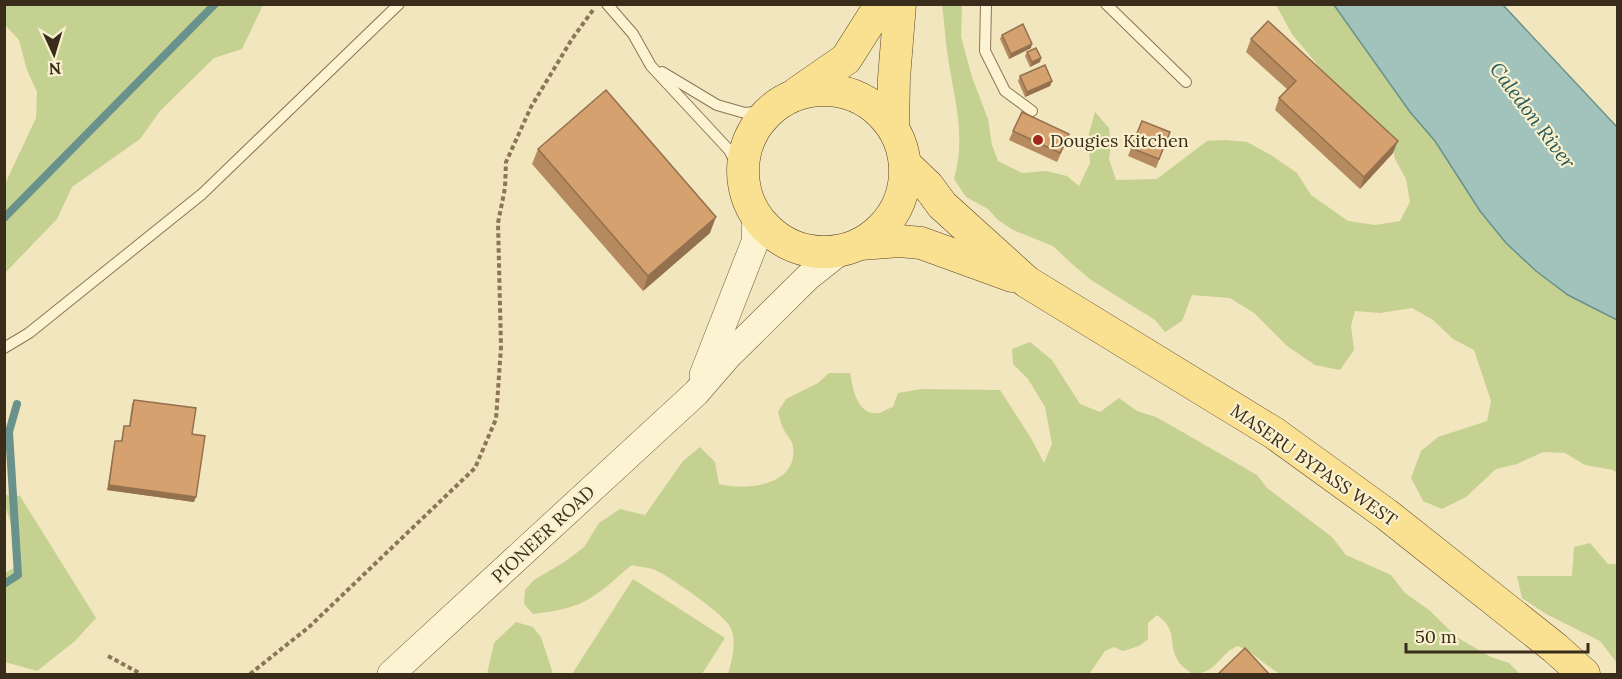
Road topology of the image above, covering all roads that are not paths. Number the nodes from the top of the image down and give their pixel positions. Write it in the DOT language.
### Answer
graph roads {
  1 [pos="399,4"];
  2 [pos="607,4"];
  3 [pos="881,4"];
  4 [pos="900,4"];
  5 [pos="986,4"];
  6 [pos="1106,4"];
  7 [pos="651,66"];
  8 [pos="1186,82"];
  9 [pos="780,104"];
  10 [pos="1032,111"];
  11 [pos="892,127"];
  12 [pos="905,164"];
  13 [pos="744,179"];
  14 [pos="756,216"];
  15 [pos="851,247"];
  16 [pos="1027,282"];
  17 [pos="4,348"];
  18 [pos="696,393"];
  19 [pos="391,675"];
  20 [pos="1584,675"];
  1 -- 17 [label="lane"];
  2 -- 7 [label="lane"];
  3 -- 9 [label="main road"];
  4 -- 11 [label="main road"];
  5 -- 10 [label="lane"];
  6 -- 8 [label="lane"];
  7 -- 9 [label="lane"];
  7 -- 13 [label="lane"];
  9 -- 11 [label="main road"];
  9 -- 13 [label="main road"];
  11 -- 12 [label="main road"];
  12 -- 15 [label="main road"];
  12 -- 16 [label="main road"];
  13 -- 14 [label="main road"];
  14 -- 15 [label="main road"];
  14 -- 18 [label="main road, PIONEER ROAD"];
  15 -- 16 [label="main road"];
  15 -- 18 [label="main road, PIONEER ROAD"];
  16 -- 20 [label="main road, MASERU BYPASS WEST"];
  18 -- 19 [label="main road, PIONEER ROAD"];
}
